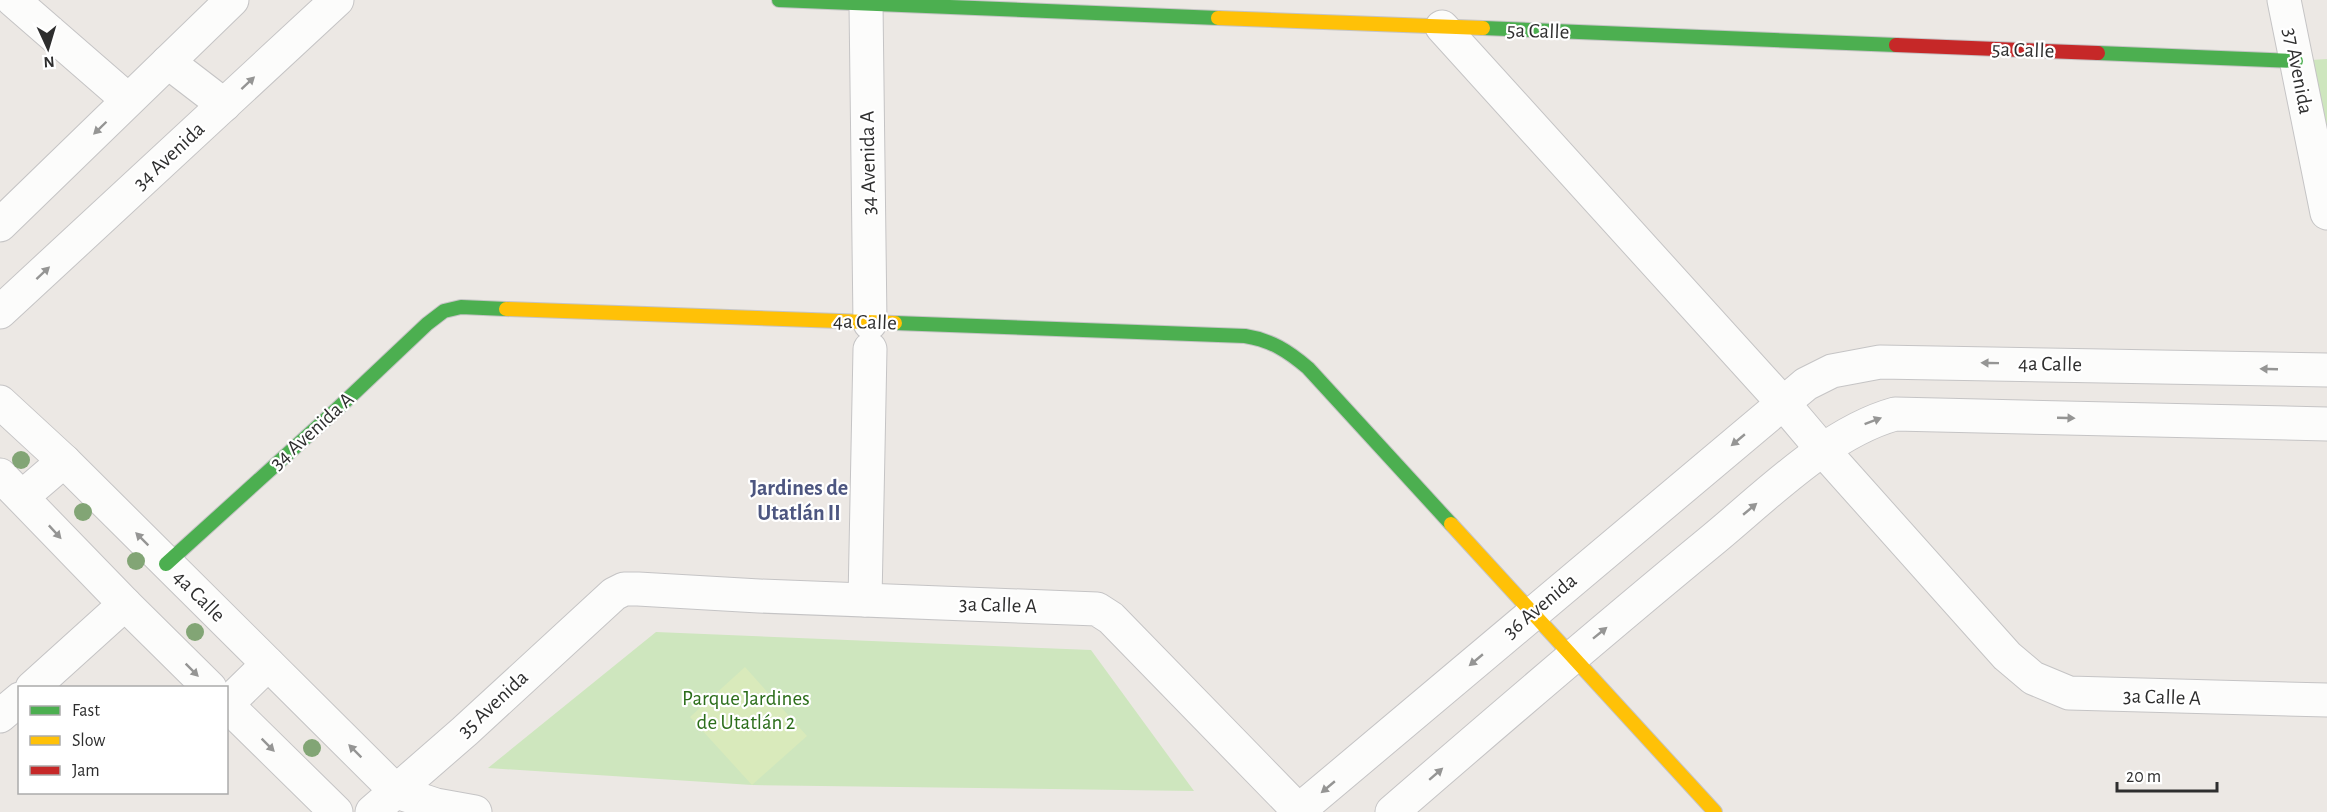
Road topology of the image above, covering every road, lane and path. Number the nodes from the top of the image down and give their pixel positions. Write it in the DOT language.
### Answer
graph roads {
  1 [pos="13,0"];
  2 [pos="232,0"];
  3 [pos="337,0"];
  4 [pos="779,0"];
  5 [pos="2284,0"];
  6 [pos="866,3"];
  7 [pos="1442,27"];
  8 [pos="2296,61"];
  9 [pos="168,62"];
  10 [pos="128,100"];
  11 [pos="224,105"];
  12 [pos="2327,213"];
  13 [pos="0,225"];
  14 [pos="462,307"];
  15 [pos="0,312"];
  16 [pos="870,336"];
  17 [pos="2327,370"];
  18 [pos="0,402"];
  19 [pos="1783,403"];
  20 [pos="2327,424"];
  21 [pos="1822,449"];
  22 [pos="64,461"];
  23 [pos="11,486"];
  24 [pos="166,564"];
  25 [pos="614,594"];
  26 [pos="865,600"];
  27 [pos="125,604"];
  28 [pos="1532,613"];
  29 [pos="1571,656"];
  30 [pos="268,664"];
  31 [pos="33,686"];
  32 [pos="209,686"];
  33 [pos="2327,700"];
  34 [pos="18,701"];
  35 [pos="228,703"];
  36 [pos="228,705"];
  37 [pos="0,716"];
  38 [pos="384,802"];
  39 [pos="336,812"];
  40 [pos="475,812"];
  41 [pos="1299,812"];
  42 [pos="1392,812"];
  43 [pos="1715,812"];
  1 -- 10 [label="street"];
  2 -- 9 [label="street"];
  11 -- 3 [label="street, 34 Avenida, one-way"];
  4 -- 6 [label="street, 5a Calle"];
  5 -- 8 [label="street, 37 Avenida"];
  6 -- 7 [label="street, 5a Calle"];
  6 -- 16 [label="street, 34 Avenida A"];
  7 -- 8 [label="street, 5a Calle"];
  7 -- 19 [label="street, 3a Calle A"];
  8 -- 12 [label="street, 37 Avenida"];
  9 -- 10 [label="street"];
  9 -- 11 [label="street"];
  10 -- 13 [label="street, one-way"];
  15 -- 11 [label="street, 34 Avenida, one-way"];
  14 -- 16 [label="street, 4a Calle"];
  14 -- 24 [label="street, 34 Avenida A"];
  16 -- 26 [label="street, 34 Avenida A"];
  16 -- 28 [label="street, 4a Calle"];
  17 -- 19 [label="street, 4a Calle, one-way"];
  18 -- 22 [label="street, 4a Calle"];
  19 -- 21 [label="street, 3a Calle A"];
  19 -- 28 [label="street, 36 Avenida, one-way"];
  21 -- 20 [label="street, one-way"];
  29 -- 21 [label="street, one-way"];
  21 -- 33 [label="street, 3a Calle A"];
  22 -- 23 [label="street"];
  24 -- 22 [label="street, 4a Calle, one-way"];
  23 -- 27 [label="street, one-way"];
  24 -- 30 [label="street, 4a Calle"];
  25 -- 26 [label="street, 3a Calle A"];
  25 -- 38 [label="street, 35 Avenida"];
  26 -- 41 [label="street, 3a Calle A"];
  27 -- 31 [label="street"];
  27 -- 32 [label="street, one-way"];
  28 -- 29 [label="street"];
  28 -- 41 [label="street, 36 Avenida, one-way"];
  42 -- 29 [label="street, one-way"];
  29 -- 43 [label="street"];
  30 -- 35 [label="street"];
  38 -- 30 [label="street, 4a Calle, one-way"];
  34 -- 37 [label="street"];
  36 -- 39 [label="street, one-way"];
  38 -- 40 [label="street"];
}
